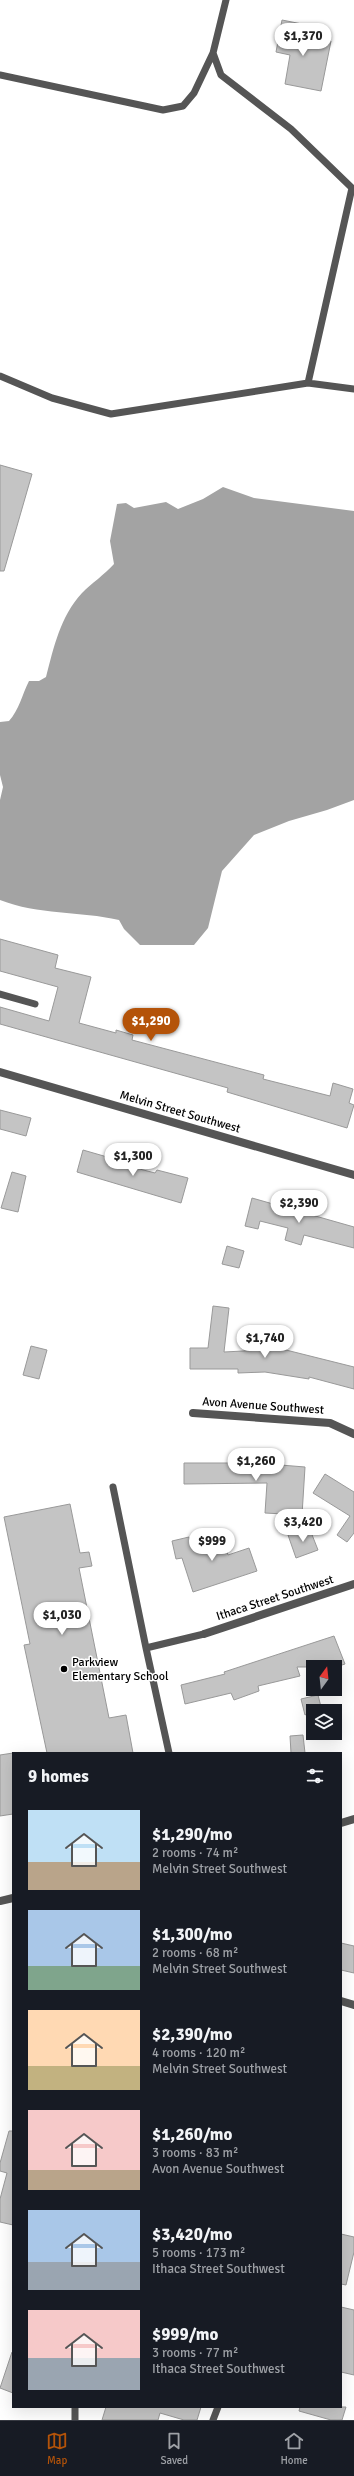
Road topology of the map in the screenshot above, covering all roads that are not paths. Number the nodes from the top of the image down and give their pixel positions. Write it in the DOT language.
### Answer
graph roads {
  1 [pos="226,0"];
  2 [pos="214,53"];
  3 [pos="0,75"];
  4 [pos="0,376"];
  5 [pos="308,383"];
  6 [pos="354,389"];
  7 [pos="0,994"];
  8 [pos="35,1004"];
  9 [pos="0,1072"];
  10 [pos="354,1175"];
  11 [pos="193,1413"];
  12 [pos="354,1434"];
  13 [pos="113,1487"];
  14 [pos="354,1584"];
  15 [pos="204,1634"];
  16 [pos="146,1648"];
  17 [pos="169,1752"];
  18 [pos="354,1819"];
  19 [pos="342,1823"];
  20 [pos="12,1898"];
  21 [pos="0,1901"];
  22 [pos="342,2001"];
  23 [pos="354,2005"];
  24 [pos="75,2408"];
  25 [pos="218,2408"];
  26 [pos="75,2420"];
  27 [pos="213,2420"];
  1 -- 2 [label="lane"];
  2 -- 3 [label="lane"];
  2 -- 5 [label="lane"];
  4 -- 5 [label="lane"];
  5 -- 6 [label="lane"];
  7 -- 8 [label="lane"];
  9 -- 10 [label="street, Melvin Street Southwest"];
  11 -- 12 [label="street, Avon Avenue Southwest"];
  13 -- 16 [label="lane"];
  14 -- 15 [label="street, Ithaca Street Southwest"];
  15 -- 16 [label="lane"];
  16 -- 17 [label="lane"];
  18 -- 19 [label="street"];
  20 -- 21 [label="street"];
  22 -- 23 [label="street"];
  24 -- 26 [label="lane"];
  25 -- 27 [label="lane"];
}
